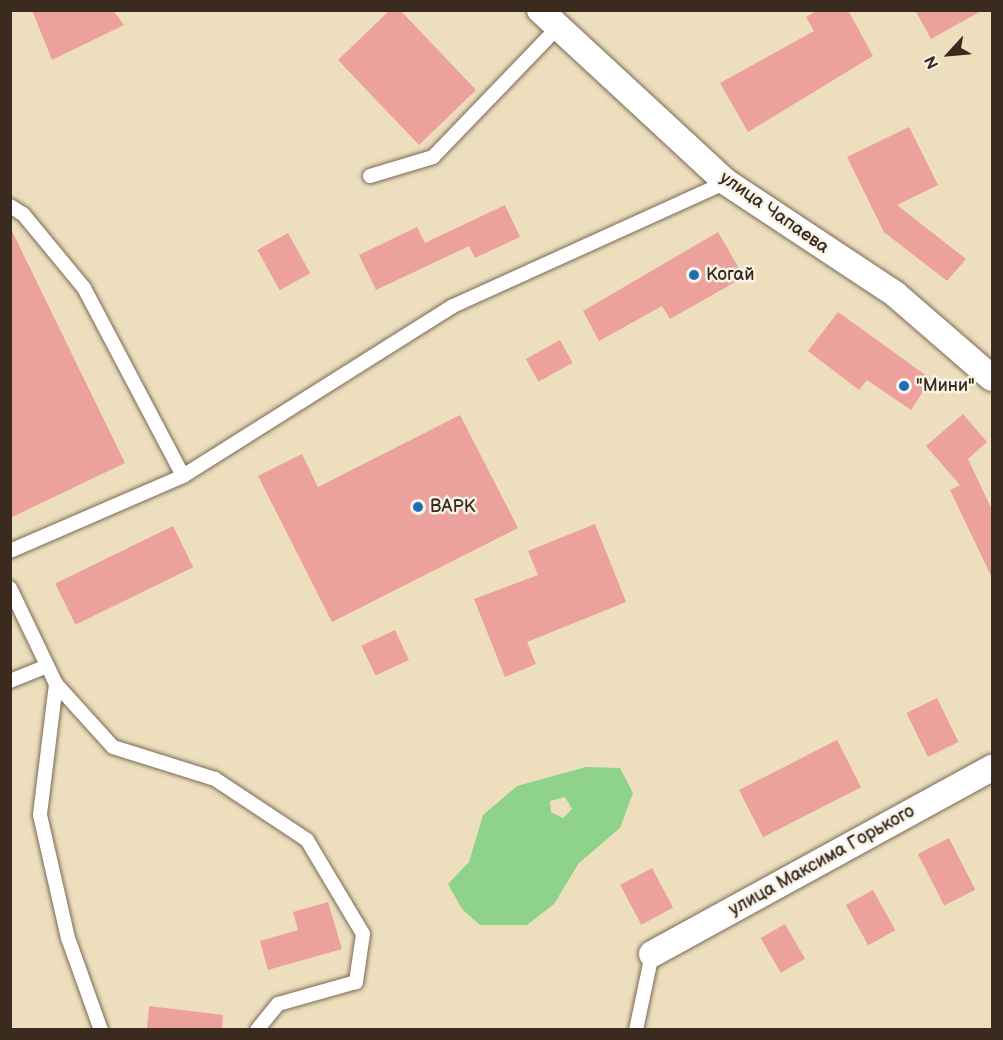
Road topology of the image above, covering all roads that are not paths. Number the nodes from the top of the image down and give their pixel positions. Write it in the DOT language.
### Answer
graph roads {
  1 [pos="549,19"];
  2 [pos="370,176"];
  3 [pos="726,182"];
  4 [pos="10,206"];
  5 [pos="993,378"];
  6 [pos="183,476"];
  7 [pos="10,551"];
  8 [pos="10,588"];
  9 [pos="47,666"];
  10 [pos="10,681"];
  11 [pos="56,684"];
  12 [pos="993,768"];
  13 [pos="652,954"];
  14 [pos="101,1029"];
  15 [pos="257,1029"];
  16 [pos="636,1029"];
  1 -- 2 [label="lane"];
  1 -- 3 [label="street, улица Чапаева"];
  3 -- 5 [label="street, улица Чапаева"];
  3 -- 6 [label="lane"];
  4 -- 6 [label="lane"];
  6 -- 7 [label="lane"];
  8 -- 9 [label="lane"];
  9 -- 10 [label="lane"];
  9 -- 11 [label="lane"];
  11 -- 14 [label="lane"];
  11 -- 15 [label="lane"];
  12 -- 13 [label="street, улица Максима Горького"];
  13 -- 16 [label="lane"];
}
